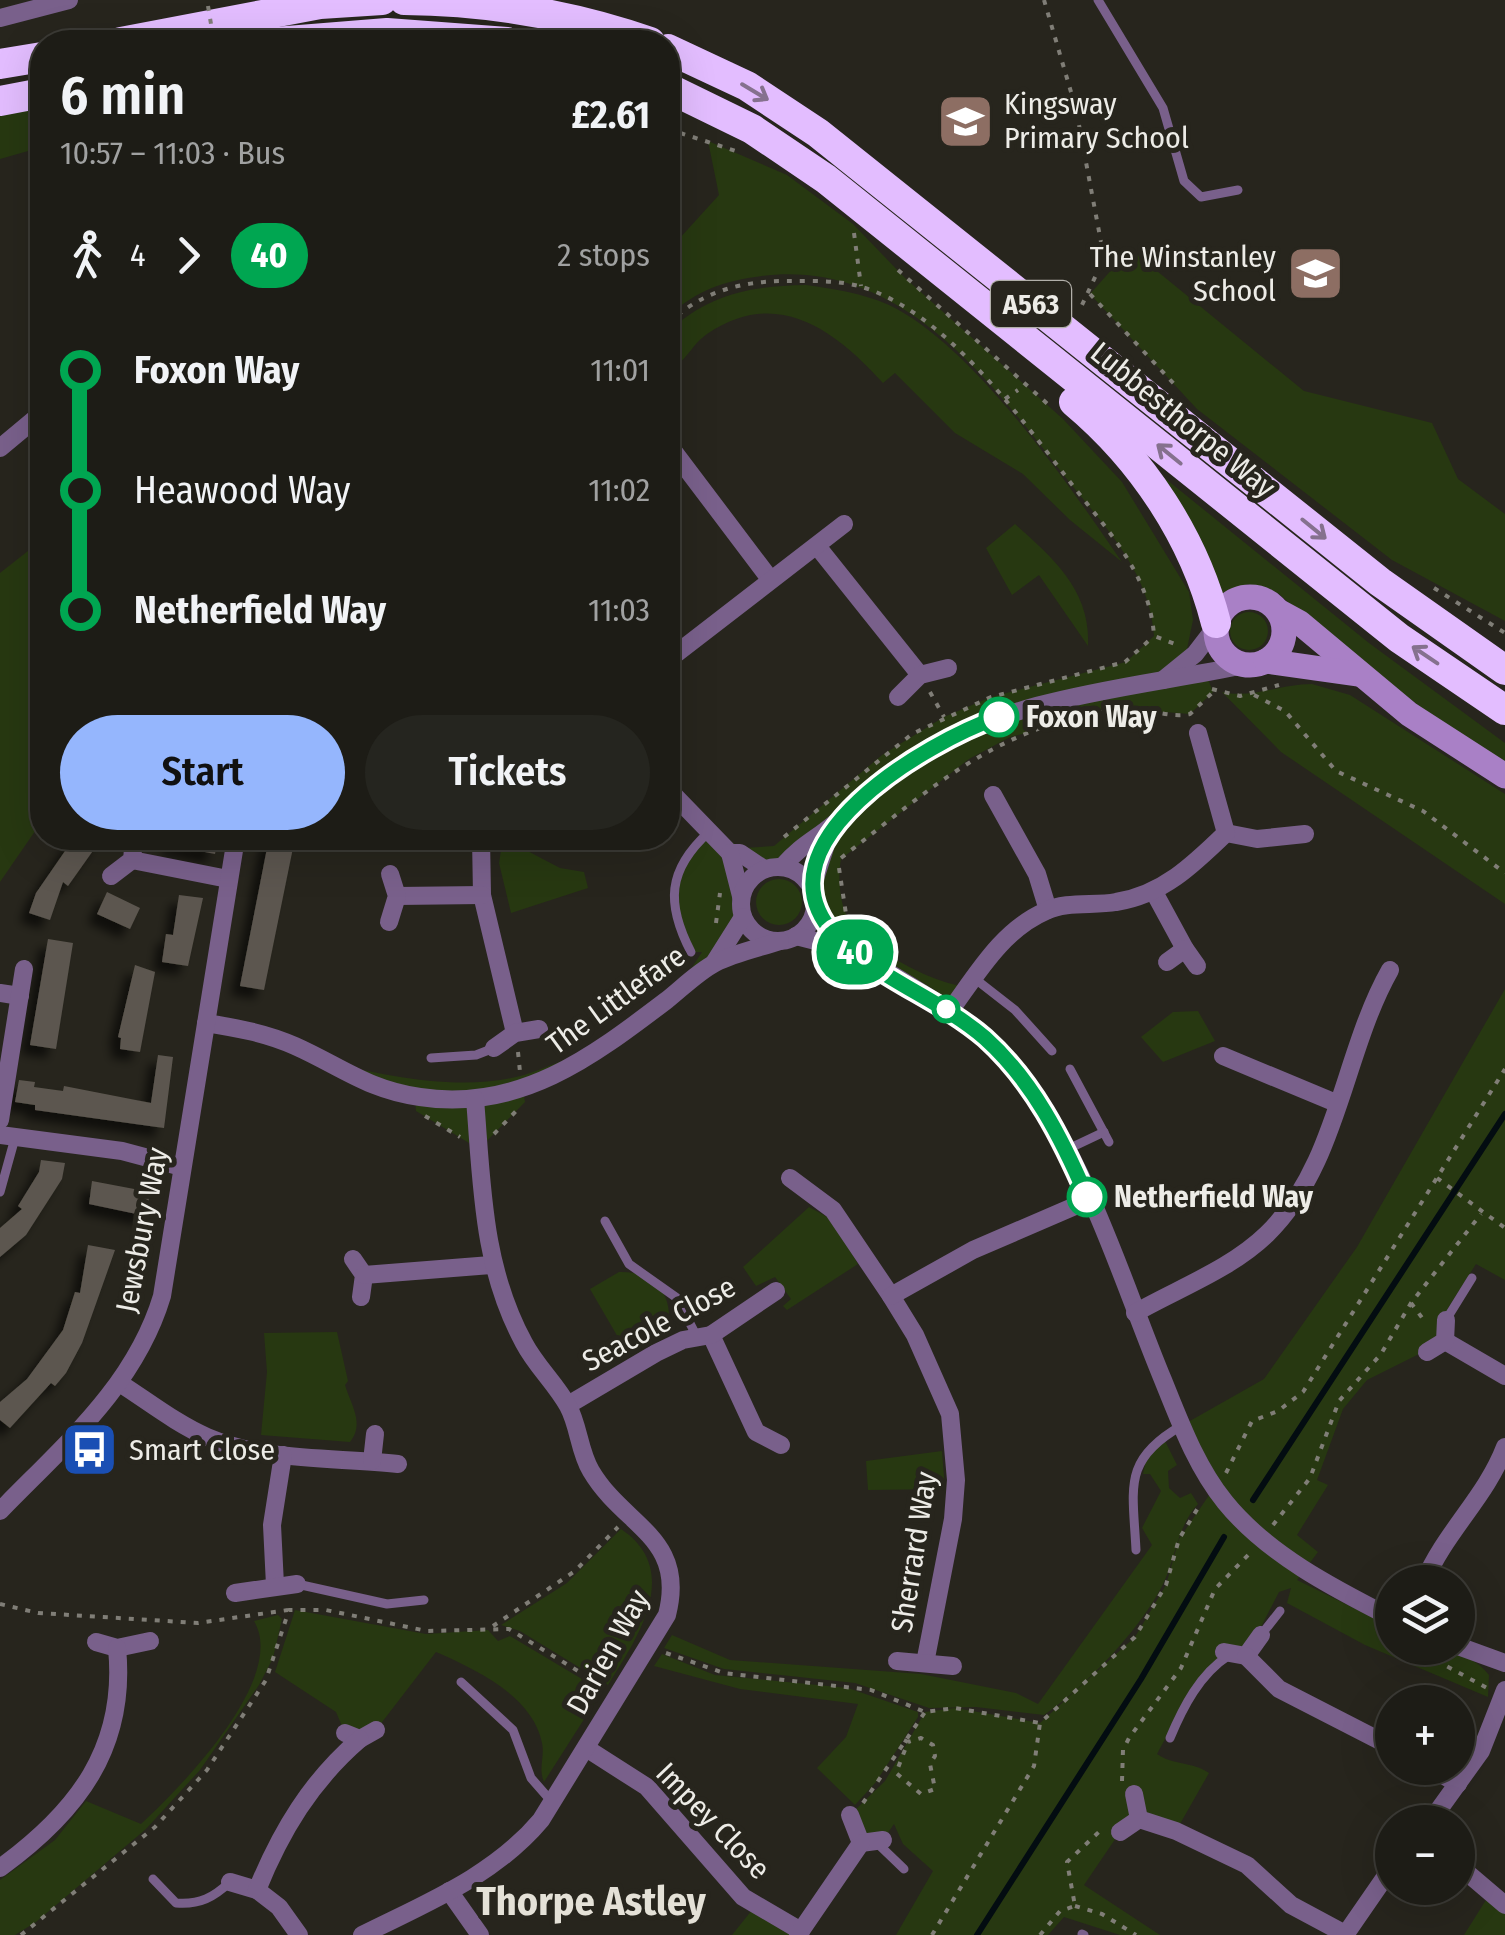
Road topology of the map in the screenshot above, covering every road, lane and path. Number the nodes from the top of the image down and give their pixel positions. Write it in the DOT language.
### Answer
graph roads {
  1 [pos="69,0"];
  2 [pos="382,0"];
  3 [pos="404,0"];
  4 [pos="1044,0"];
  5 [pos="1098,0"];
  6 [pos="208,6"];
  7 [pos="0,18"];
  8 [pos="183,30"];
  9 [pos="212,30"];
  10 [pos="608,30"];
  11 [pos="680,55"];
  12 [pos="30,59"];
  13 [pos="0,64"];
  14 [pos="680,94"];
  15 [pos="30,95"];
  16 [pos="0,100"];
  17 [pos="680,133"];
  18 [pos="741,153"];
  19 [pos="1238,190"];
  20 [pos="866,237"];
  21 [pos="896,251"];
  22 [pos="860,286"];
  23 [pos="1090,294"];
  24 [pos="1082,304"];
  25 [pos="680,315"];
  26 [pos="1177,387"];
  27 [pos="1018,390"];
  28 [pos="1005,399"];
  29 [pos="1063,418"];
  30 [pos="0,421"];
  31 [pos="30,423"];
  32 [pos="7,442"];
  33 [pos="680,460"];
  34 [pos="844,524"];
  35 [pos="817,546"];
  36 [pos="770,578"];
  37 [pos="1421,579"];
  38 [pos="1380,582"];
  39 [pos="1278,611"];
  40 [pos="1216,625"];
  41 [pos="1505,633"];
  42 [pos="1187,649"];
  43 [pos="680,650"];
  44 [pos="1505,655"];
  45 [pos="1255,663"];
  46 [pos="948,668"];
  47 [pos="1505,670"];
  48 [pos="1358,674"];
  49 [pos="920,675"];
  50 [pos="1162,681"];
  51 [pos="1210,683"];
  52 [pos="1292,684"];
  53 [pos="1254,695"];
  54 [pos="898,697"];
  55 [pos="1505,710"];
  56 [pos="944,717"];
  57 [pos="1198,733"];
  58 [pos="1505,776"];
  59 [pos="993,796"];
  60 [pos="680,802"];
  61 [pos="832,826"];
  62 [pos="709,832"];
  63 [pos="1226,833"];
  64 [pos="1305,834"];
  65 [pos="133,850"];
  66 [pos="234,850"];
  67 [pos="481,850"];
  68 [pos="730,853"];
  69 [pos="132,860"];
  70 [pos="773,868"];
  71 [pos="1505,873"];
  72 [pos="390,874"];
  73 [pos="111,876"];
  74 [pos="228,879"];
  75 [pos="718,880"];
  76 [pos="1154,892"];
  77 [pos="482,895"];
  78 [pos="398,896"];
  79 [pos="741,896"];
  80 [pos="814,896"];
  81 [pos="1048,910"];
  82 [pos="742,917"];
  83 [pos="389,922"];
  84 [pos="714,932"];
  85 [pos="788,939"];
  86 [pos="859,944"];
  87 [pos="1185,949"];
  88 [pos="691,952"];
  89 [pos="1167,962"];
  90 [pos="714,963"];
  91 [pos="1197,966"];
  92 [pos="24,968"];
  93 [pos="1390,970"];
  94 [pos="974,978"];
  95 [pos="0,993"];
  96 [pos="20,996"];
  97 [pos="950,1011"];
  98 [pos="206,1024"];
  99 [pos="540,1029"];
  100 [pos="515,1033"];
  101 [pos="494,1048"];
  102 [pos="1052,1050"];
  103 [pos="1223,1056"];
  104 [pos="431,1058"];
  105 [pos="1505,1069"];
  106 [pos="1070,1070"];
  107 [pos="523,1090"];
  108 [pos="474,1099"];
  109 [pos="1336,1103"];
  110 [pos="0,1120"];
  111 [pos="8,1136"];
  112 [pos="1066,1150"];
  113 [pos="182,1167"];
  114 [pos="790,1178"];
  115 [pos="1437,1178"];
  116 [pos="0,1192"];
  117 [pos="1088,1200"];
  118 [pos="1481,1214"];
  119 [pos="605,1221"];
  120 [pos="1505,1228"];
  121 [pos="491,1265"];
  122 [pos="1472,1278"];
  123 [pos="776,1291"];
  124 [pos="891,1296"];
  125 [pos="361,1297"];
  126 [pos="1135,1313"];
  127 [pos="1446,1320"];
  128 [pos="704,1336"];
  129 [pos="1445,1341"];
  130 [pos="1426,1352"];
  131 [pos="1505,1376"];
  132 [pos="121,1384"];
  133 [pos="568,1406"];
  134 [pos="1181,1426"];
  135 [pos="374,1434"];
  136 [pos="782,1445"];
  137 [pos="1505,1447"];
  138 [pos="283,1455"];
  139 [pos="372,1461"];
  140 [pos="398,1464"];
  141 [pos="1214,1488"];
  142 [pos="0,1512"];
  143 [pos="626,1515"];
  144 [pos="1264,1537"];
  145 [pos="1136,1550"];
  146 [pos="1432,1565"];
  147 [pos="296,1584"];
  148 [pos="276,1585"];
  149 [pos="234,1593"];
  150 [pos="424,1600"];
  151 [pos="0,1604"];
  152 [pos="1375,1609"];
  153 [pos="289,1610"];
  154 [pos="1280,1610"];
  155 [pos="490,1627"];
  156 [pos="1261,1635"];
  157 [pos="150,1641"];
  158 [pos="96,1642"];
  159 [pos="648,1645"];
  160 [pos="117,1648"];
  161 [pos="1475,1652"];
  162 [pos="1234,1654"];
  163 [pos="897,1661"];
  164 [pos="1505,1663"];
  165 [pos="925,1664"];
  166 [pos="1447,1665"];
  167 [pos="953,1666"];
  168 [pos="461,1682"];
  169 [pos="1504,1693"];
  170 [pos="618,1694"];
  171 [pos="925,1712"];
  172 [pos="1501,1718"];
  173 [pos="1040,1723"];
  174 [pos="360,1734"];
  175 [pos="1170,1738"];
  176 [pos="1375,1739"];
  177 [pos="906,1741"];
  178 [pos="586,1748"];
  179 [pos="1475,1758"];
  180 [pos="888,1768"];
  181 [pos="896,1772"];
  182 [pos="1128,1794"];
  183 [pos="552,1802"];
  184 [pos="850,1814"];
  185 [pos="1139,1819"];
  186 [pos="1120,1832"];
  187 [pos="873,1841"];
  188 [pos="0,1868"];
  189 [pos="904,1869"];
  190 [pos="153,1879"];
  191 [pos="1475,1879"];
  192 [pos="230,1882"];
  193 [pos="256,1890"];
  194 [pos="449,1891"];
  195 [pos="1375,1891"];
  196 [pos="1505,1905"];
  197 [pos="1076,1906"];
  198 [pos="799,1933"];
  199 [pos="1345,1934"];
  200 [pos="21,1935"];
  201 [pos="299,1935"];
  202 [pos="362,1935"];
  203 [pos="480,1935"];
  204 [pos="932,1935"];
  205 [pos="1040,1935"];
  206 [pos="1136,1935"];
  1 -- 7 [label="street"];
  2 -- 8 [label="highway"];
  3 -- 10 [label="highway"];
  4 -- 23 [label="path"];
  5 -- 19 [label="lane"];
  6 -- 9 [label="path, bridge"];
  11 -- 38 [label="highway, Lubbesthorpe Way / A563, one-way"];
  12 -- 13 [label="highway"];
  14 -- 21 [label="highway, Lubbesthorpe Way / A563"];
  15 -- 16 [label="highway"];
  17 -- 18 [label="path"];
  20 -- 22 [label="path"];
  21 -- 29 [label="path"];
  21 -- 40 [label="highway"];
  55 -- 21 [label="highway, Lubbesthorpe Way / A563, one-way"];
  22 -- 25 [label="path"];
  22 -- 28 [label="path"];
  23 -- 24 [label="path"];
  23 -- 26 [label="path"];
  27 -- 28 [label="path"];
  28 -- 42 [label="path"];
  30 -- 32 [label="street"];
  31 -- 32 [label="street"];
  33 -- 36 [label="street"];
  34 -- 35 [label="street"];
  35 -- 36 [label="street"];
  35 -- 49 [label="street"];
  36 -- 43 [label="street"];
  37 -- 41 [label="path"];
  38 -- 44 [label="highway"];
  38 -- 47 [label="highway, Lubbesthorpe Way / A563"];
  39 -- 40 [label="street"];
  39 -- 45 [label="street"];
  39 -- 48 [label="street"];
  40 -- 45 [label="street"];
  40 -- 50 [label="street"];
  45 -- 48 [label="street"];
  45 -- 51 [label="street"];
  46 -- 49 [label="street"];
  48 -- 58 [label="street"];
  49 -- 54 [label="street"];
  49 -- 56 [label="path"];
  50 -- 51 [label="street"];
  50 -- 61 [label="street"];
  51 -- 53 [label="path"];
  51 -- 86 [label="path"];
  52 -- 53 [label="path"];
  53 -- 71 [label="path"];
  57 -- 63 [label="street"];
  59 -- 81 [label="street"];
  60 -- 62 [label="street"];
  61 -- 70 [label="street"];
  61 -- 80 [label="street"];
  62 -- 68 [label="street"];
  62 -- 88 [label="lane"];
  63 -- 64 [label="street"];
  63 -- 76 [label="street"];
  65 -- 69 [label="street"];
  66 -- 74 [label="street, Jewsbury Way"];
  67 -- 77 [label="street"];
  68 -- 70 [label="street"];
  68 -- 79 [label="street"];
  69 -- 73 [label="street"];
  69 -- 74 [label="street"];
  70 -- 79 [label="street"];
  70 -- 80 [label="street"];
  72 -- 78 [label="street"];
  74 -- 98 [label="street, Jewsbury Way"];
  75 -- 84 [label="path"];
  76 -- 81 [label="street"];
  76 -- 87 [label="street"];
  77 -- 78 [label="street"];
  77 -- 100 [label="street"];
  78 -- 83 [label="street"];
  79 -- 82 [label="street"];
  80 -- 85 [label="street"];
  80 -- 86 [label="street"];
  81 -- 94 [label="street"];
  82 -- 85 [label="street"];
  82 -- 90 [label="street, The Littlefare"];
  85 -- 86 [label="street"];
  85 -- 90 [label="street, The Littlefare"];
  86 -- 97 [label="street"];
  87 -- 89 [label="street"];
  87 -- 91 [label="street"];
  90 -- 107 [label="street, The Littlefare"];
  92 -- 96 [label="street"];
  93 -- 109 [label="street"];
  94 -- 97 [label="street"];
  94 -- 102 [label="lane"];
  95 -- 96 [label="street"];
  96 -- 110 [label="street"];
  97 -- 112 [label="street"];
  98 -- 108 [label="street, The Littlefare"];
  98 -- 113 [label="street, Jewsbury Way"];
  99 -- 100 [label="street"];
  100 -- 101 [label="street"];
  100 -- 107 [label="path"];
  101 -- 104 [label="lane"];
  103 -- 109 [label="street"];
  105 -- 115 [label="path"];
  106 -- 112 [label="lane"];
  107 -- 108 [label="street, The Littlefare"];
  108 -- 121 [label="street, Darien Way"];
  109 -- 126 [label="street"];
  111 -- 113 [label="street"];
  111 -- 116 [label="lane"];
  112 -- 117 [label="street"];
  113 -- 132 [label="street, Jewsbury Way"];
  114 -- 124 [label="street, Sherrard Way"];
  115 -- 118 [label="path"];
  115 -- 141 [label="path"];
  117 -- 124 [label="street"];
  117 -- 126 [label="street"];
  118 -- 120 [label="path"];
  118 -- 144 [label="path"];
  119 -- 128 [label="lane"];
  121 -- 125 [label="street"];
  121 -- 133 [label="street, Darien Way"];
  122 -- 127 [label="lane"];
  123 -- 128 [label="street, Seacole Close"];
  124 -- 165 [label="street, Sherrard Way"];
  126 -- 134 [label="street"];
  127 -- 129 [label="street"];
  128 -- 133 [label="street, Seacole Close"];
  128 -- 136 [label="street"];
  129 -- 130 [label="street"];
  129 -- 131 [label="street"];
  132 -- 138 [label="street"];
  132 -- 142 [label="street, Jewsbury Way"];
  133 -- 143 [label="street, Darien Way"];
  134 -- 141 [label="street"];
  134 -- 145 [label="lane"];
  135 -- 139 [label="street"];
  137 -- 146 [label="street"];
  138 -- 139 [label="street"];
  138 -- 148 [label="street"];
  139 -- 140 [label="street"];
  141 -- 144 [label="street"];
  141 -- 173 [label="path"];
  143 -- 155 [label="path"];
  143 -- 159 [label="street, Darien Way"];
  144 -- 152 [label="street"];
  144 -- 182 [label="path"];
  147 -- 148 [label="street"];
  147 -- 150 [label="lane"];
  148 -- 149 [label="street"];
  151 -- 153 [label="path"];
  153 -- 155 [label="path"];
  153 -- 200 [label="path"];
  154 -- 156 [label="lane"];
  155 -- 170 [label="path"];
  156 -- 162 [label="street"];
  157 -- 160 [label="street"];
  158 -- 160 [label="street"];
  159 -- 170 [label="street, Darien Way"];
  159 -- 171 [label="path"];
  160 -- 188 [label="street"];
  161 -- 164 [label="street"];
  162 -- 175 [label="lane"];
  162 -- 176 [label="street"];
  163 -- 165 [label="street"];
  165 -- 167 [label="street"];
  166 -- 169 [label="path"];
  168 -- 183 [label="lane"];
  169 -- 172 [label="street"];
  170 -- 178 [label="street, Darien Way"];
  171 -- 173 [label="path"];
  171 -- 177 [label="path"];
  172 -- 179 [label="street"];
  173 -- 204 [label="path"];
  174 -- 193 [label="street"];
  177 -- 180 [label="path"];
  177 -- 181 [label="path"];
  177 -- 181 [label="path"];
  178 -- 183 [label="street, Darien Way"];
  178 -- 198 [label="street, Impey Close"];
  180 -- 181 [label="path"];
  180 -- 184 [label="path"];
  182 -- 185 [label="street"];
  183 -- 194 [label="street, Darien Way"];
  184 -- 187 [label="street"];
  185 -- 186 [label="street"];
  185 -- 199 [label="street"];
  186 -- 197 [label="path"];
  187 -- 189 [label="lane"];
  187 -- 198 [label="street, Impey Close"];
  190 -- 192 [label="lane"];
  191 -- 196 [label="street"];
  192 -- 193 [label="street"];
  193 -- 201 [label="street"];
  194 -- 202 [label="street, Darien Way"];
  194 -- 203 [label="street"];
  195 -- 199 [label="street"];
  197 -- 205 [label="path"];
  197 -- 206 [label="path"];
}
